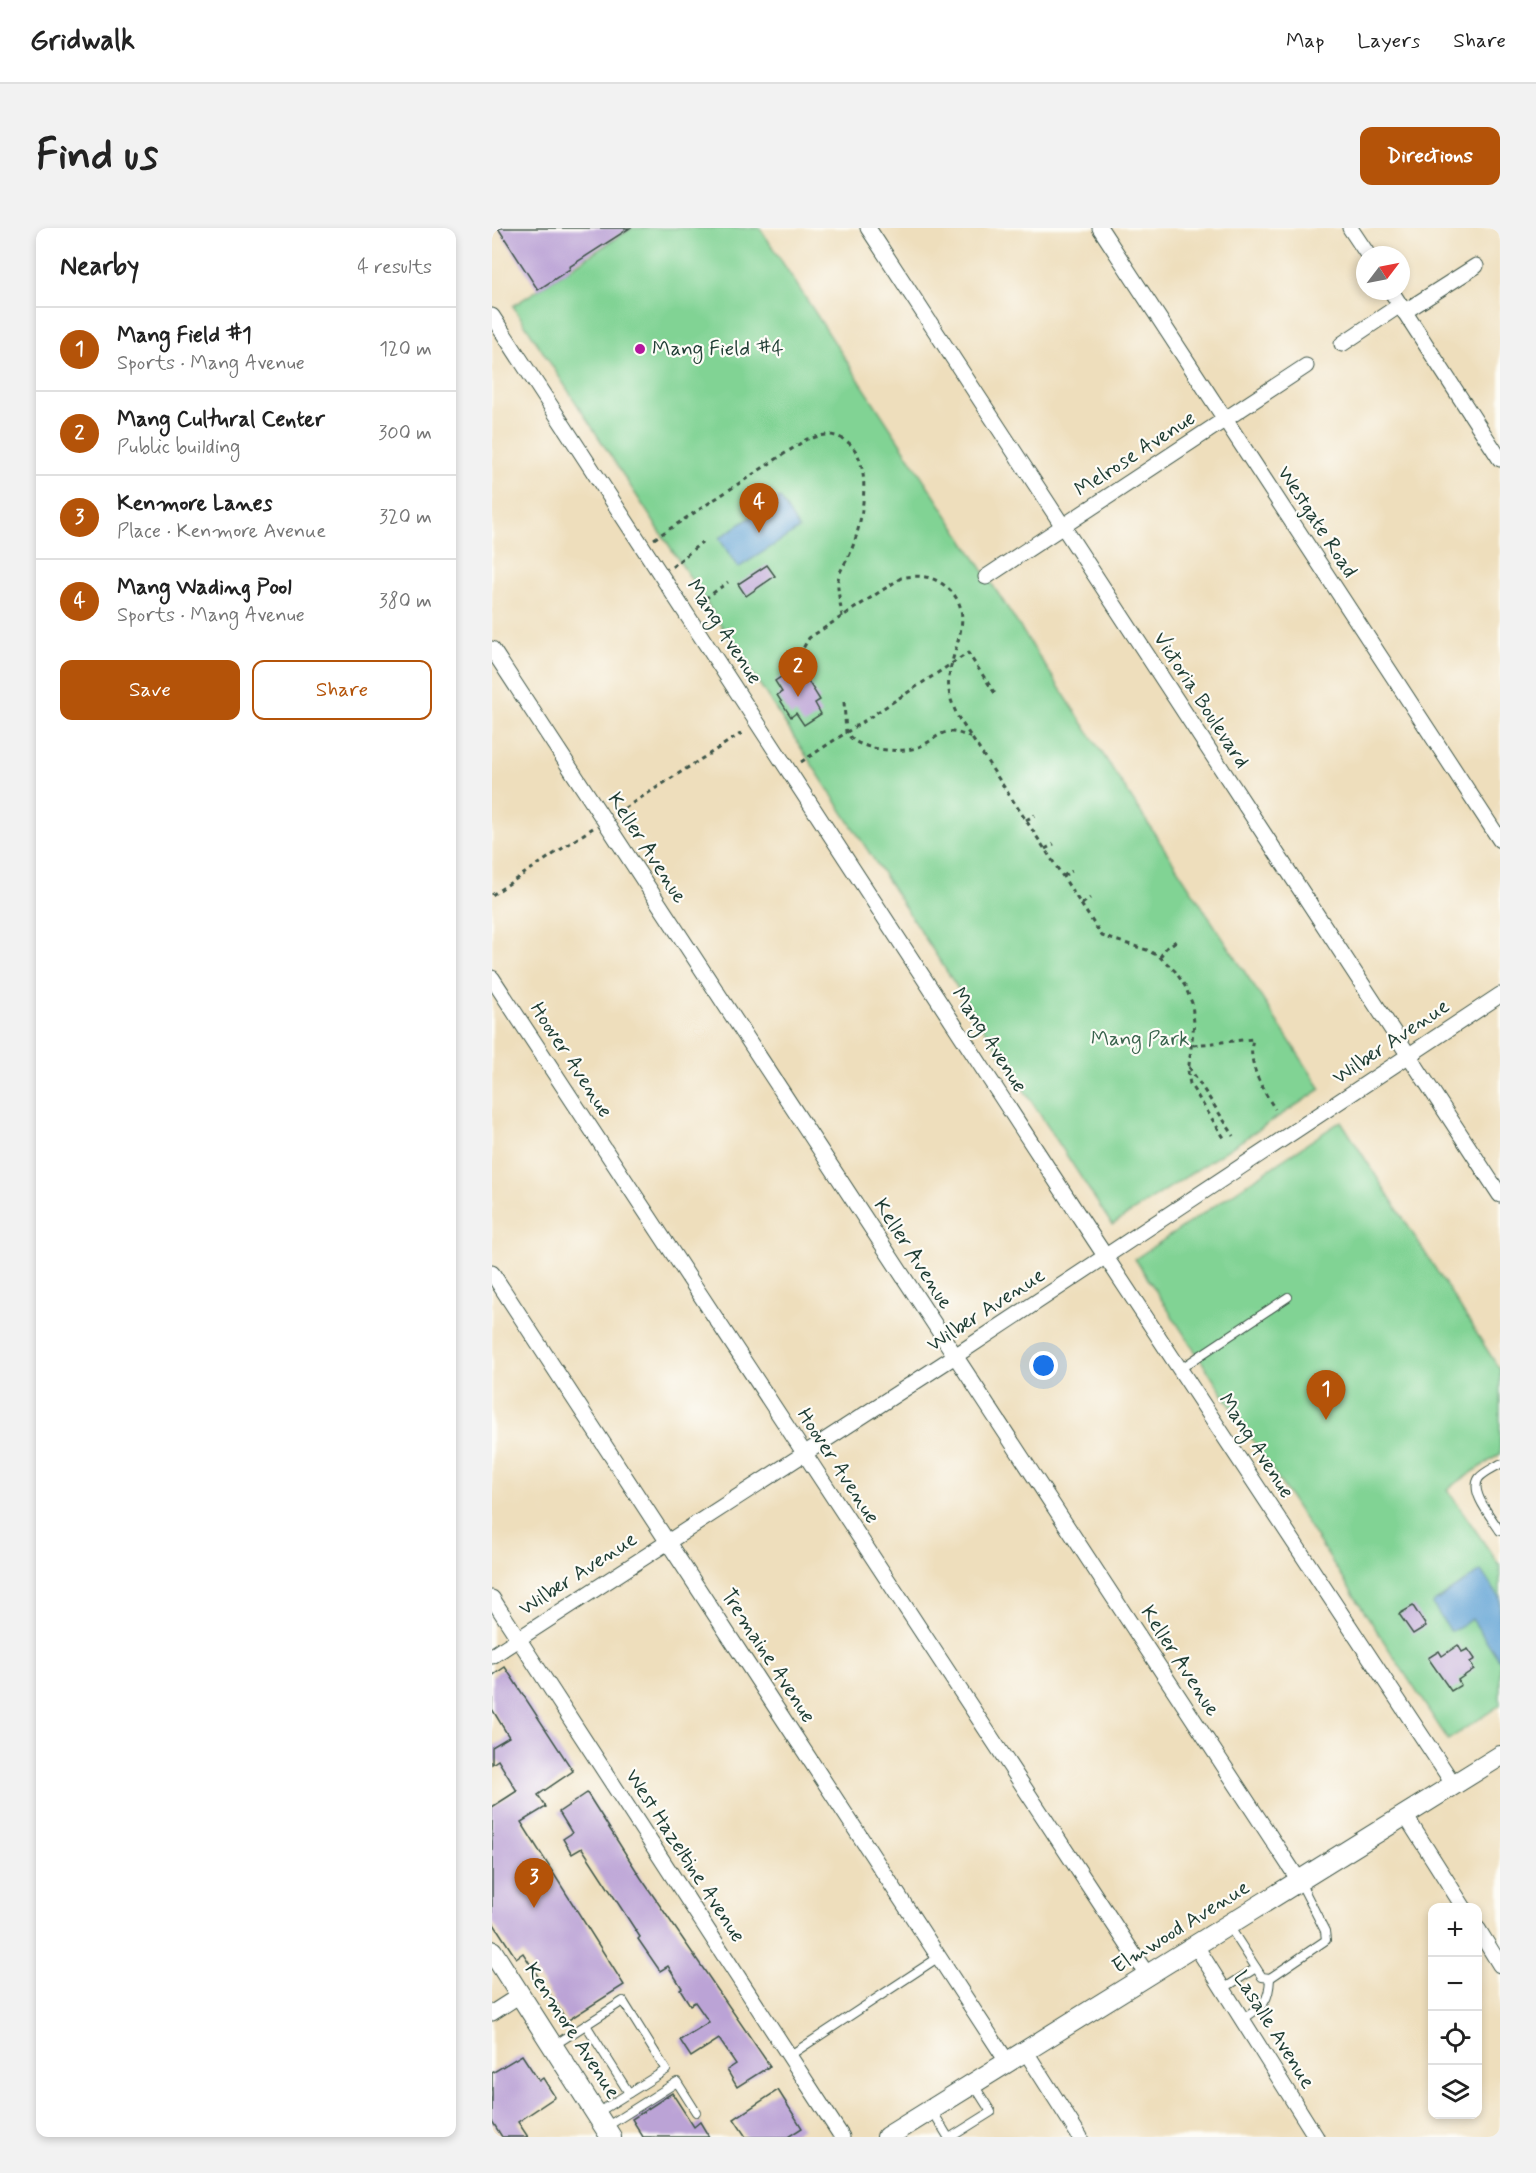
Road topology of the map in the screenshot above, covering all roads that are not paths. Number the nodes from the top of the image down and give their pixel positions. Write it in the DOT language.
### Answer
graph roads {
  1 [pos="868,228"];
  2 [pos="1100,228"];
  3 [pos="1350,228"];
  4 [pos="1362,246"];
  5 [pos="1476,266"];
  6 [pos="1397,300"];
  7 [pos="1402,308"];
  8 [pos="492,316"];
  9 [pos="1342,344"];
  10 [pos="1306,366"];
  11 [pos="1225,420"];
  12 [pos="1500,459"];
  13 [pos="1063,526"];
  14 [pos="986,577"];
  15 [pos="492,649"];
  16 [pos="1500,840"];
  17 [pos="492,978"];
  18 [pos="1500,995"];
  19 [pos="1408,1056"];
  20 [pos="1500,1195"];
  21 [pos="1105,1256"];
  22 [pos="492,1273"];
  23 [pos="1288,1297"];
  24 [pos="955,1356"];
  25 [pos="1180,1369"];
  26 [pos="804,1453"];
  27 [pos="1500,1464"];
  28 [pos="1500,1531"];
  29 [pos="668,1541"];
  30 [pos="492,1598"];
  31 [pos="518,1639"];
  32 [pos="492,1656"];
  33 [pos="1500,1756"];
  34 [pos="1454,1785"];
  35 [pos="1405,1815"];
  36 [pos="1300,1882"];
  37 [pos="1461,1903"];
  38 [pos="1229,1926"];
  39 [pos="1482,1936"];
  40 [pos="1196,1946"];
  41 [pos="492,1951"];
  42 [pos="939,1957"];
  43 [pos="1500,1965"];
  44 [pos="1256,1968"];
  45 [pos="1148,1976"];
  46 [pos="1270,1978"];
  47 [pos="1223,1989"];
  48 [pos="520,1995"];
  49 [pos="492,2013"];
  50 [pos="1242,2020"];
  51 [pos="586,2025"];
  52 [pos="552,2046"];
  53 [pos="1026,2052"];
  54 [pos="789,2056"];
  55 [pos="1008,2063"];
  56 [pos="973,2084"];
  57 [pos="629,2093"];
  58 [pos="931,2109"];
  59 [pos="696,2112"];
  60 [pos="604,2126"];
  61 [pos="842,2137"];
  62 [pos="888,2137"];
  63 [pos="950,2137"];
  64 [pos="1080,2137"];
  65 [pos="1316,2137"];
  1 -- 13 [label="street, Victoria Boulevard"];
  2 -- 11 [label="street, Westgate Road"];
  3 -- 4 [label="street"];
  5 -- 7 [label="street"];
  6 -- 7 [label="street"];
  7 -- 9 [label="street"];
  7 -- 12 [label="street"];
  8 -- 21 [label="street, Mang Avenue"];
  10 -- 11 [label="street, Melrose Avenue"];
  11 -- 13 [label="street, Melrose Avenue"];
  11 -- 16 [label="street, Westgate Road"];
  13 -- 14 [label="street, Melrose Avenue"];
  13 -- 19 [label="street, Victoria Boulevard"];
  15 -- 24 [label="street, Keller Avenue"];
  17 -- 26 [label="street, Hoover Avenue"];
  18 -- 19 [label="street, Wilber Avenue"];
  19 -- 20 [label="street, Victoria Boulevard"];
  19 -- 21 [label="street, Wilber Avenue"];
  21 -- 24 [label="street, Wilber Avenue"];
  21 -- 25 [label="street, Mang Avenue"];
  22 -- 29 [label="street, Tremaine Avenue"];
  23 -- 25 [label="lane"];
  24 -- 26 [label="street, Wilber Avenue"];
  24 -- 36 [label="street, Keller Avenue"];
  25 -- 34 [label="street, Mang Avenue"];
  26 -- 29 [label="street, Wilber Avenue"];
  26 -- 45 [label="street, Hoover Avenue"];
  27 -- 28 [label="lane"];
  29 -- 31 [label="street, Wilber Avenue"];
  29 -- 42 [label="street, Tremaine Avenue"];
  30 -- 31 [label="street, West Hazeltine Avenue"];
  31 -- 32 [label="street, Wilber Avenue"];
  31 -- 54 [label="street, West Hazeltine Avenue"];
  33 -- 34 [label="street, Elmwood Avenue"];
  34 -- 35 [label="street, Elmwood Avenue"];
  35 -- 36 [label="street, Elmwood Avenue"];
  35 -- 37 [label="street"];
  36 -- 38 [label="street, Elmwood Avenue"];
  36 -- 46 [label="lane"];
  38 -- 40 [label="street, Elmwood Avenue"];
  38 -- 44 [label="lane"];
  39 -- 43 [label="street"];
  40 -- 45 [label="street, Elmwood Avenue"];
  40 -- 47 [label="street, Lasalle Avenue"];
  41 -- 48 [label="street, Kenmore Avenue"];
  42 -- 54 [label="lane"];
  42 -- 55 [label="street, Tremaine Avenue"];
  44 -- 46 [label="lane"];
  44 -- 47 [label="lane"];
  45 -- 53 [label="street, Elmwood Avenue"];
  46 -- 50 [label="lane"];
  47 -- 50 [label="street, Lasalle Avenue"];
  48 -- 49 [label="street"];
  48 -- 52 [label="street, Kenmore Avenue"];
  50 -- 65 [label="street, Lasalle Avenue"];
  51 -- 52 [label="lane"];
  51 -- 57 [label="lane"];
  51 -- 57 [label="lane"];
  52 -- 60 [label="street, Kenmore Avenue"];
  53 -- 55 [label="street, Elmwood Avenue"];
  53 -- 64 [label="street"];
  54 -- 61 [label="street, West Hazeltine Avenue"];
  55 -- 56 [label="street, Elmwood Avenue"];
  56 -- 58 [label="street, Elmwood Avenue"];
  56 -- 63 [label="lane"];
  57 -- 60 [label="lane"];
  58 -- 62 [label="street, Elmwood Avenue"];
  58 -- 63 [label="lane"];
  59 -- 60 [label="lane"];
}
